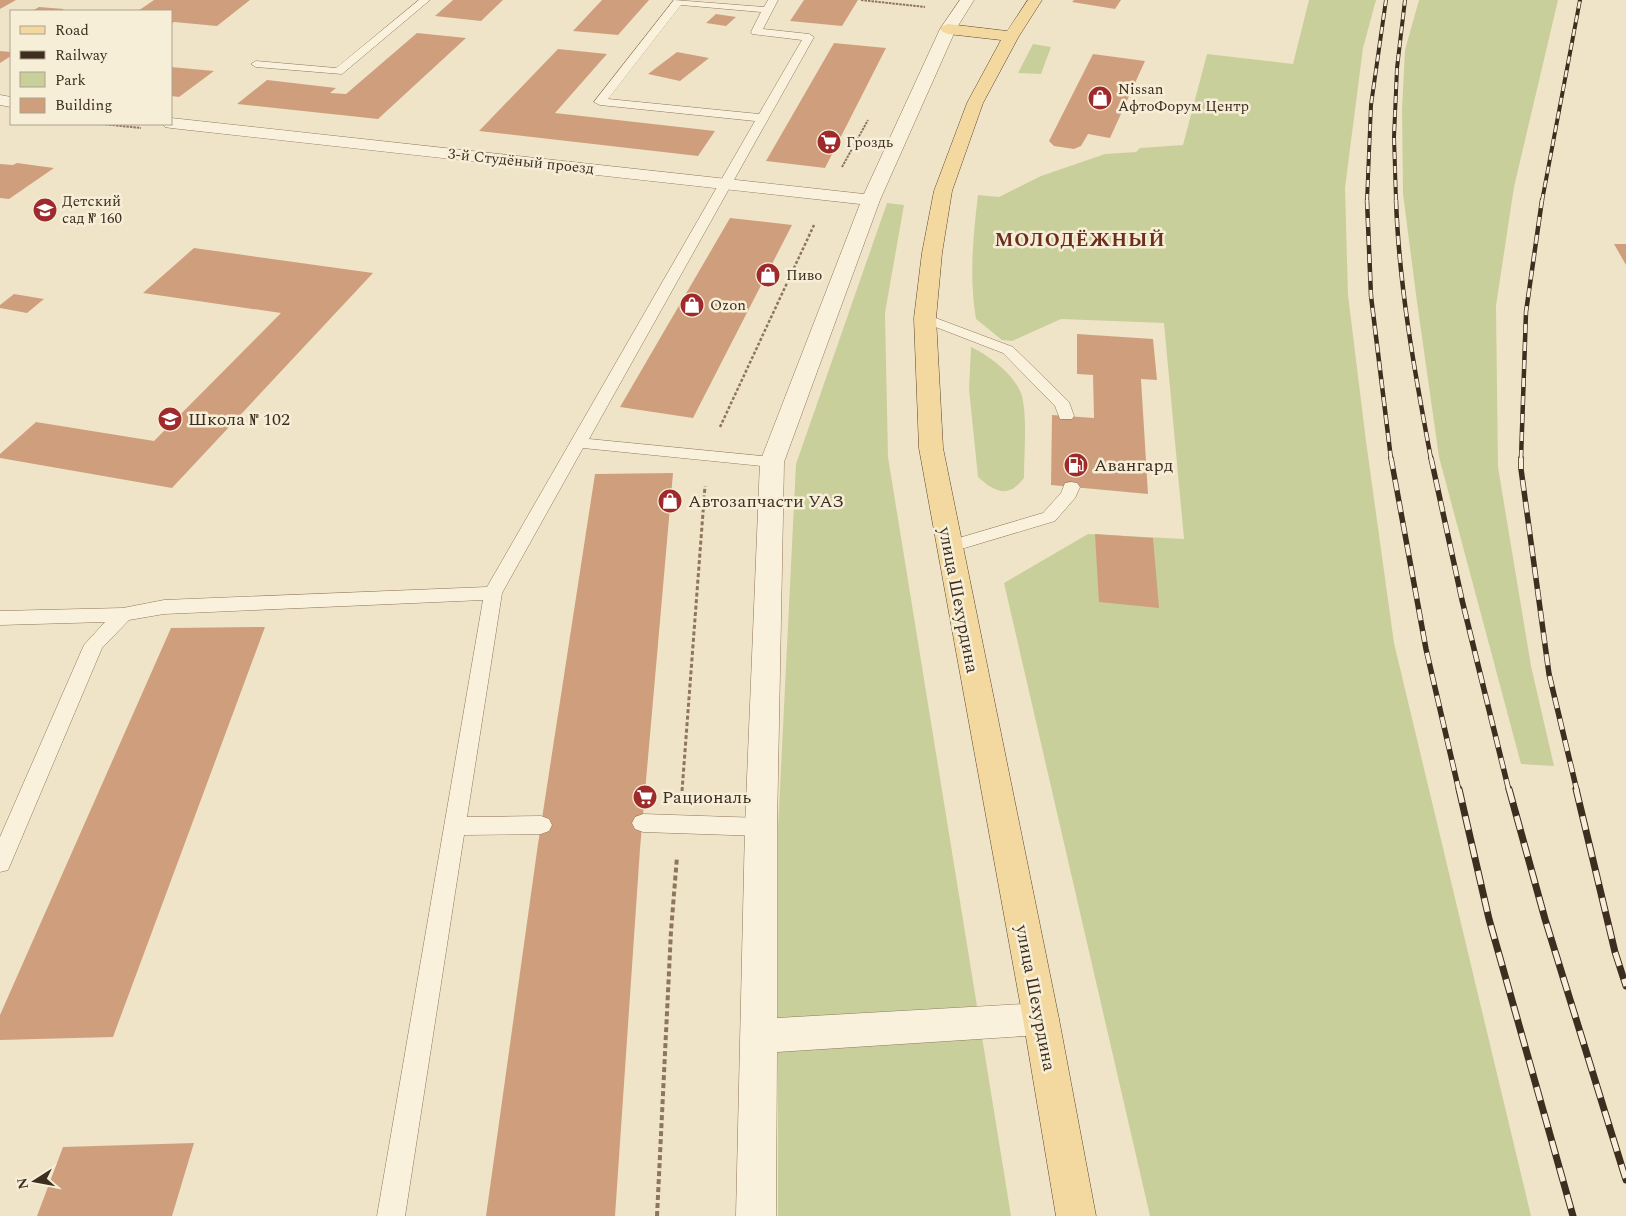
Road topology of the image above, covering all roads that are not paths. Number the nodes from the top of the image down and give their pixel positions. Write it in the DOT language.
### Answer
graph roads {
  1 [pos="425,0"];
  2 [pos="967,0"];
  3 [pos="1035,0"];
  4 [pos="771,5"];
  5 [pos="948,30"];
  6 [pos="1011,36"];
  7 [pos="256,64"];
  8 [pos="763,118"];
  9 [pos="172,123"];
  10 [pos="727,183"];
  11 [pos="870,200"];
  12 [pos="925,318"];
  13 [pos="1066,416"];
  14 [pos="578,443"];
  15 [pos="772,462"];
  16 [pos="1071,487"];
  17 [pos="948,547"];
  18 [pos="494,593"];
  19 [pos="123,615"];
  20 [pos="0,618"];
  21 [pos="643,823"];
  22 [pos="541,825"];
  23 [pos="455,826"];
  24 [pos="761,827"];
  25 [pos="0,864"];
  26 [pos="1041,1018"];
  27 [pos="758,1036"];
  28 [pos="391,1216"];
  29 [pos="756,1216"];
  30 [pos="1076,1216"];
  1 -- 7 [label="lane"];
  2 -- 5 [label="street"];
  3 -- 6 [label="main road, улица Шехурдина"];
  4 -- 8 [label="lane"];
  4 -- 8 [label="lane"];
  5 -- 6 [label="main road"];
  5 -- 11 [label="street"];
  6 -- 12 [label="main road, улица Шехурдина"];
  8 -- 10 [label="lane"];
  9 -- 10 [label="street, 3-й Студёный проезд"];
  10 -- 11 [label="street, 3-й Студёный проезд"];
  10 -- 14 [label="lane"];
  11 -- 15 [label="street"];
  12 -- 13 [label="lane"];
  12 -- 17 [label="main road, улица Шехурдина"];
  14 -- 15 [label="lane"];
  14 -- 18 [label="lane"];
  15 -- 24 [label="street"];
  16 -- 17 [label="lane"];
  17 -- 26 [label="main road, улица Шехурдина"];
  18 -- 19 [label="lane"];
  18 -- 23 [label="lane"];
  19 -- 20 [label="lane"];
  19 -- 25 [label="lane"];
  21 -- 24 [label="lane"];
  22 -- 23 [label="lane"];
  23 -- 28 [label="lane"];
  24 -- 27 [label="street"];
  26 -- 27 [label="street"];
  26 -- 30 [label="main road, улица Шехурдина"];
  27 -- 29 [label="street"];
}
